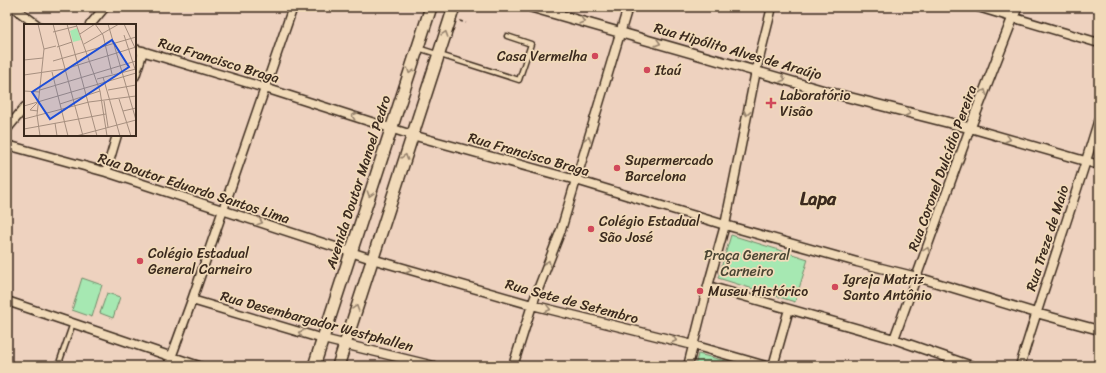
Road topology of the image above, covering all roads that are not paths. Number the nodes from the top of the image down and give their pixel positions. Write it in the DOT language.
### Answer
graph roads {
  1 [pos="13,7"];
  2 [pos="105,7"];
  3 [pos="293,7"];
  4 [pos="431,7"];
  5 [pos="454,7"];
  6 [pos="531,7"];
  7 [pos="628,7"];
  8 [pos="772,7"];
  9 [pos="978,7"];
  10 [pos="1017,7"];
  11 [pos="1014,18"];
  12 [pos="36,24"];
  13 [pos="91,24"];
  14 [pos="620,32"];
  15 [pos="507,36"];
  16 [pos="1099,43"];
  17 [pos="418,48"];
  18 [pos="139,50"];
  19 [pos="438,54"];
  20 [pos="136,70"];
  21 [pos="756,71"];
  22 [pos="265,88"];
  23 [pos="24,108"];
  24 [pos="1099,119"];
  25 [pos="392,128"];
  26 [pos="970,128"];
  27 [pos="7,129"];
  28 [pos="412,135"];
  29 [pos="117,136"];
  30 [pos="7,145"];
  31 [pos="1086,161"];
  32 [pos="1099,165"];
  33 [pos="106,172"];
  34 [pos="576,180"];
  35 [pos="223,210"];
  36 [pos="725,225"];
  37 [pos="351,252"];
  38 [pos="372,259"];
  39 [pos="917,277"];
  40 [pos="708,286"];
  41 [pos="7,300"];
  42 [pos="192,300"];
  43 [pos="532,305"];
  44 [pos="788,309"];
  45 [pos="1036,313"];
  46 [pos="73,323"];
  47 [pos="1099,330"];
  48 [pos="322,339"];
  49 [pos="894,339"];
  50 [pos="344,345"];
  51 [pos="694,345"];
  52 [pos="172,357"];
  53 [pos="58,366"];
  54 [pos="168,366"];
  55 [pos="199,366"];
  56 [pos="314,366"];
  57 [pos="338,366"];
  58 [pos="434,366"];
  59 [pos="513,366"];
  60 [pos="688,366"];
  61 [pos="766,366"];
  62 [pos="772,366"];
  63 [pos="972,366"];
  64 [pos="1020,366"];
  1 -- 12 [label="street"];
  2 -- 13 [label="street"];
  3 -- 22 [label="street"];
  4 -- 17 [label="main road, Avenida Doutor Manoel Pedro"];
  19 -- 5 [label="main road, one-way"];
  6 -- 14 [label="street, Rua Hipólito Alves de Araújo, one-way"];
  7 -- 14 [label="street"];
  8 -- 21 [label="street"];
  9 -- 11 [label="street"];
  10 -- 11 [label="street, Rua Coronel Dulcídio Pereira"];
  11 -- 16 [label="street"];
  26 -- 11 [label="street, Rua Coronel Dulcídio Pereira, one-way"];
  14 -- 21 [label="street, Rua Hipólito Alves de Araújo, one-way"];
  34 -- 14 [label="street, one-way"];
  15 -- 19 [label="lane"];
  17 -- 19 [label="lane"];
  17 -- 25 [label="main road, Avenida Doutor Manoel Pedro, one-way"];
  18 -- 20 [label="street"];
  18 -- 22 [label="street, Rua Francisco Braga"];
  19 -- 28 [label="main road"];
  21 -- 26 [label="street, Rua Hipólito Alves de Araújo, one-way"];
  21 -- 36 [label="street, one-way"];
  25 -- 22 [label="street, Rua Francisco Braga, one-way"];
  22 -- 35 [label="street"];
  23 -- 27 [label="street"];
  24 -- 31 [label="street, Rua Treze de Maio"];
  25 -- 28 [label="street, Rua Francisco Braga"];
  25 -- 37 [label="main road, Avenida Doutor Manoel Pedro, one-way"];
  26 -- 31 [label="street, Rua Hipólito Alves de Araújo, one-way"];
  39 -- 26 [label="street, Rua Coronel Dulcídio Pereira, one-way"];
  28 -- 34 [label="street, Rua Francisco Braga"];
  38 -- 28 [label="main road, one-way"];
  29 -- 33 [label="street"];
  30 -- 33 [label="street, Rua Doutor Eduardo Santos Lima"];
  31 -- 32 [label="street, Rua Hipólito Alves de Araújo"];
  31 -- 45 [label="street, Rua Treze de Maio"];
  33 -- 35 [label="street, Rua Doutor Eduardo Santos Lima"];
  34 -- 36 [label="street, Rua Francisco Braga"];
  43 -- 34 [label="street, one-way"];
  35 -- 37 [label="street, Rua Doutor Eduardo Santos Lima, one-way"];
  35 -- 42 [label="street"];
  36 -- 39 [label="street, Rua Francisco Braga"];
  36 -- 40 [label="street"];
  37 -- 38 [label="street, Rua Doutor Eduardo Santos Lima"];
  37 -- 48 [label="main road, Avenida Doutor Manoel Pedro"];
  38 -- 43 [label="street, Rua Sete de Setembro, one-way"];
  50 -- 38 [label="main road, one-way"];
  39 -- 45 [label="street, Rua Francisco Braga"];
  39 -- 49 [label="street, Rua Coronel Dulcídio Pereira"];
  40 -- 44 [label="street"];
  40 -- 51 [label="street"];
  41 -- 46 [label="street"];
  48 -- 42 [label="street, Rua Desembargador Westphallen, one-way"];
  42 -- 52 [label="street"];
  43 -- 51 [label="street, Rua Sete de Setembro, one-way"];
  43 -- 59 [label="street"];
  44 -- 49 [label="street"];
  44 -- 62 [label="street"];
  45 -- 47 [label="street, Rua Francisco Braga"];
  45 -- 64 [label="street, Rua Treze de Maio"];
  46 -- 52 [label="street"];
  46 -- 53 [label="lane"];
  48 -- 50 [label="street, Rua Desembargador Westphallen"];
  48 -- 56 [label="main road, Avenida Doutor Manoel Pedro"];
  49 -- 63 [label="street"];
  50 -- 57 [label="main road"];
  50 -- 58 [label="street, Rua Desembargador Westphallen"];
  51 -- 60 [label="street"];
  51 -- 61 [label="street, Rua Sete de Setembro"];
  52 -- 54 [label="street"];
  52 -- 55 [label="street"];
}
